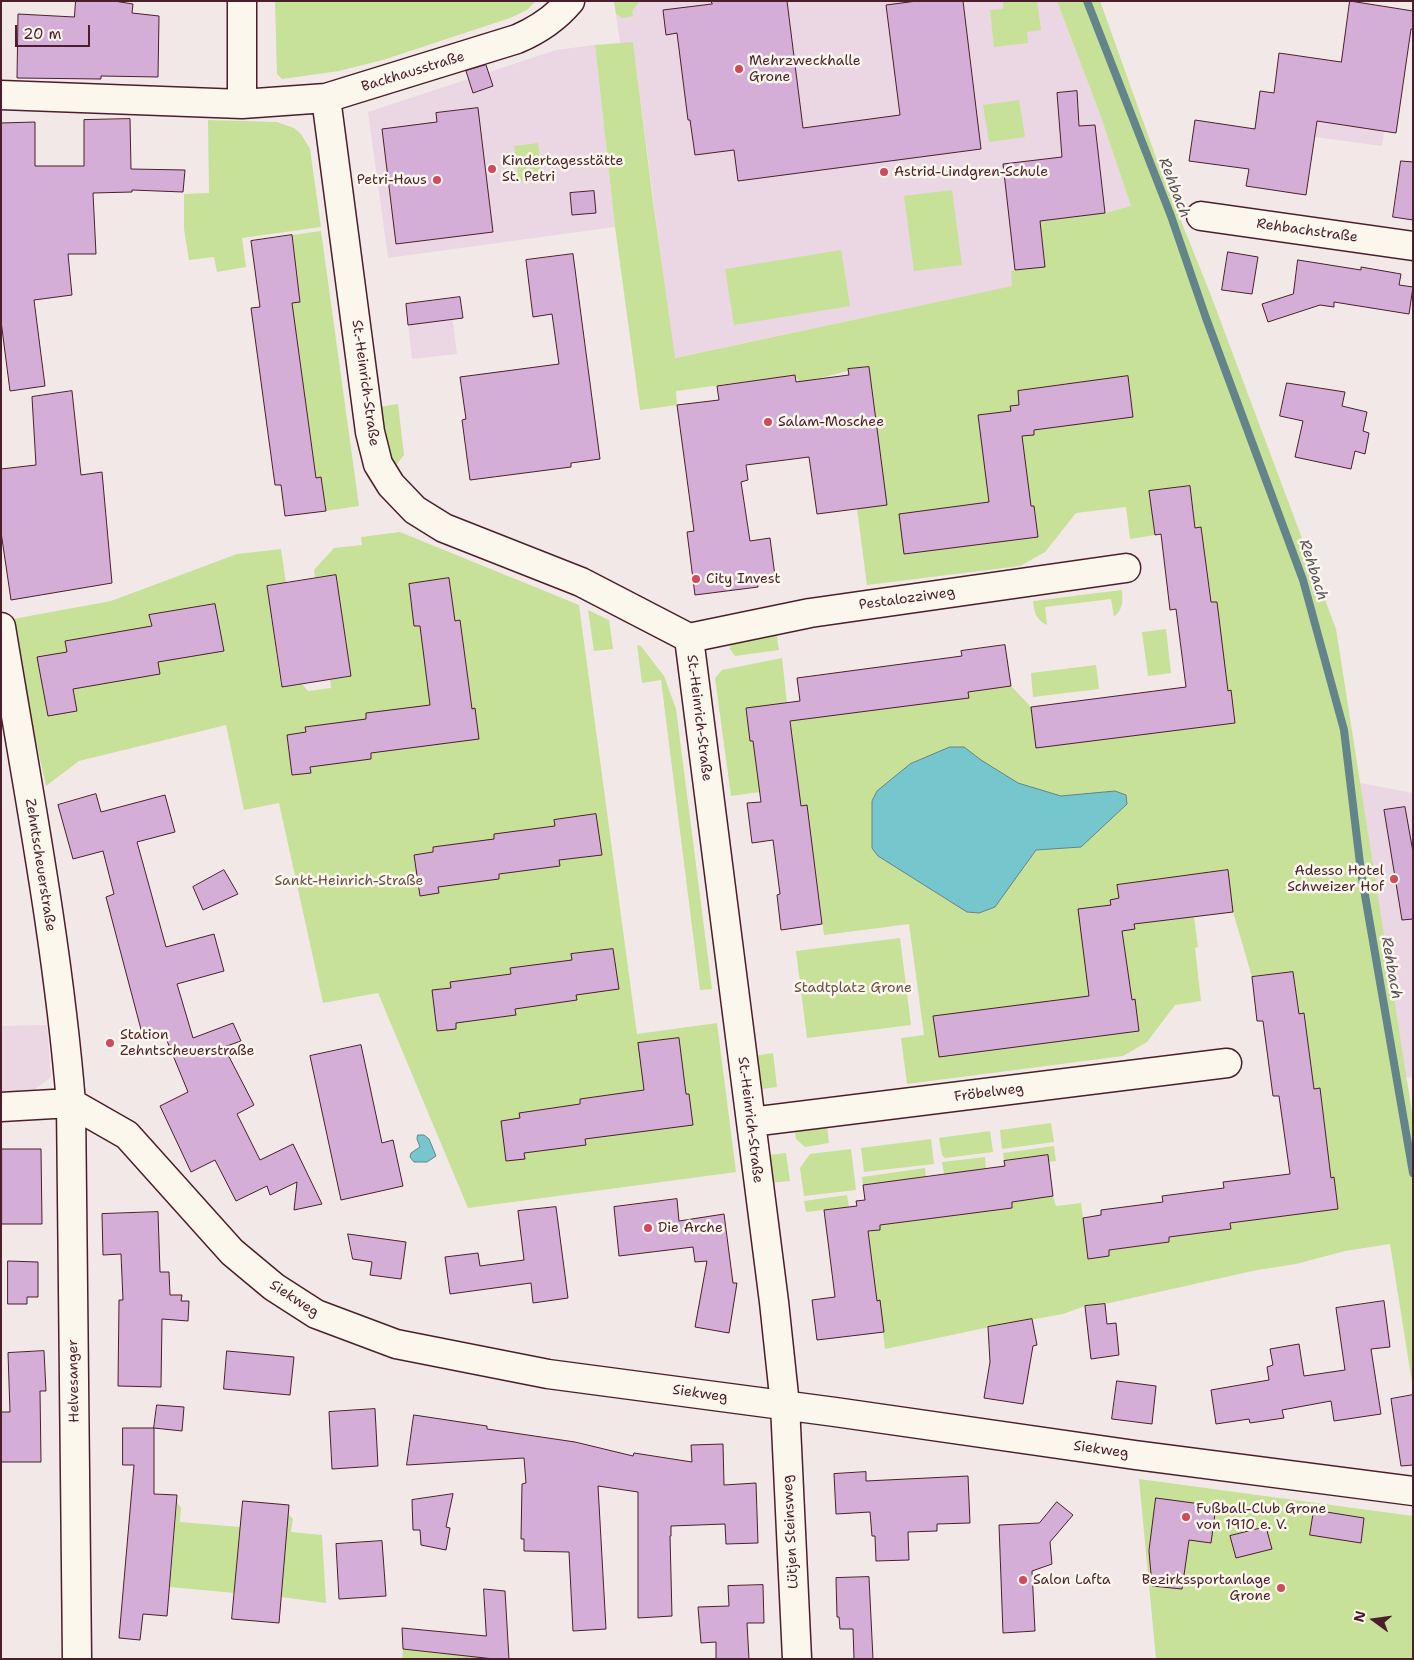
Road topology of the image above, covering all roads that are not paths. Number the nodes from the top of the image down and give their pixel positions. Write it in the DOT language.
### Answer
graph roads {
  1 [pos="242,1"];
  2 [pos="570,1"];
  3 [pos="1,95"];
  4 [pos="326,98"];
  5 [pos="242,104"];
  6 [pos="1201,216"];
  7 [pos="1413,246"];
  8 [pos="1126,568"];
  9 [pos="1,627"];
  10 [pos="689,638"];
  11 [pos="1227,1063"];
  12 [pos="71,1103"];
  13 [pos="1,1107"];
  14 [pos="751,1122"];
  15 [pos="785,1406"];
  16 [pos="1413,1491"];
  17 [pos="77,1659"];
  18 [pos="797,1659"];
  1 -- 5 [label="street"];
  2 -- 4 [label="street, Backhausstraße"];
  3 -- 5 [label="street, Backhausstraße"];
  4 -- 5 [label="street, Backhausstraße"];
  4 -- 10 [label="street, St.-Heinrich-Straße"];
  6 -- 7 [label="street, Rehbachstraße"];
  8 -- 10 [label="street, Pestalozziweg"];
  9 -- 12 [label="street, Zehntscheuerstraße"];
  10 -- 14 [label="street, St.-Heinrich-Straße"];
  11 -- 14 [label="street, Fröbelweg"];
  12 -- 13 [label="street"];
  12 -- 15 [label="street, Siekweg"];
  12 -- 17 [label="street, Helvesanger"];
  14 -- 15 [label="street, St.-Heinrich-Straße"];
  15 -- 16 [label="street, Siekweg"];
  15 -- 18 [label="street, Lütjen Steinsweg"];
}
